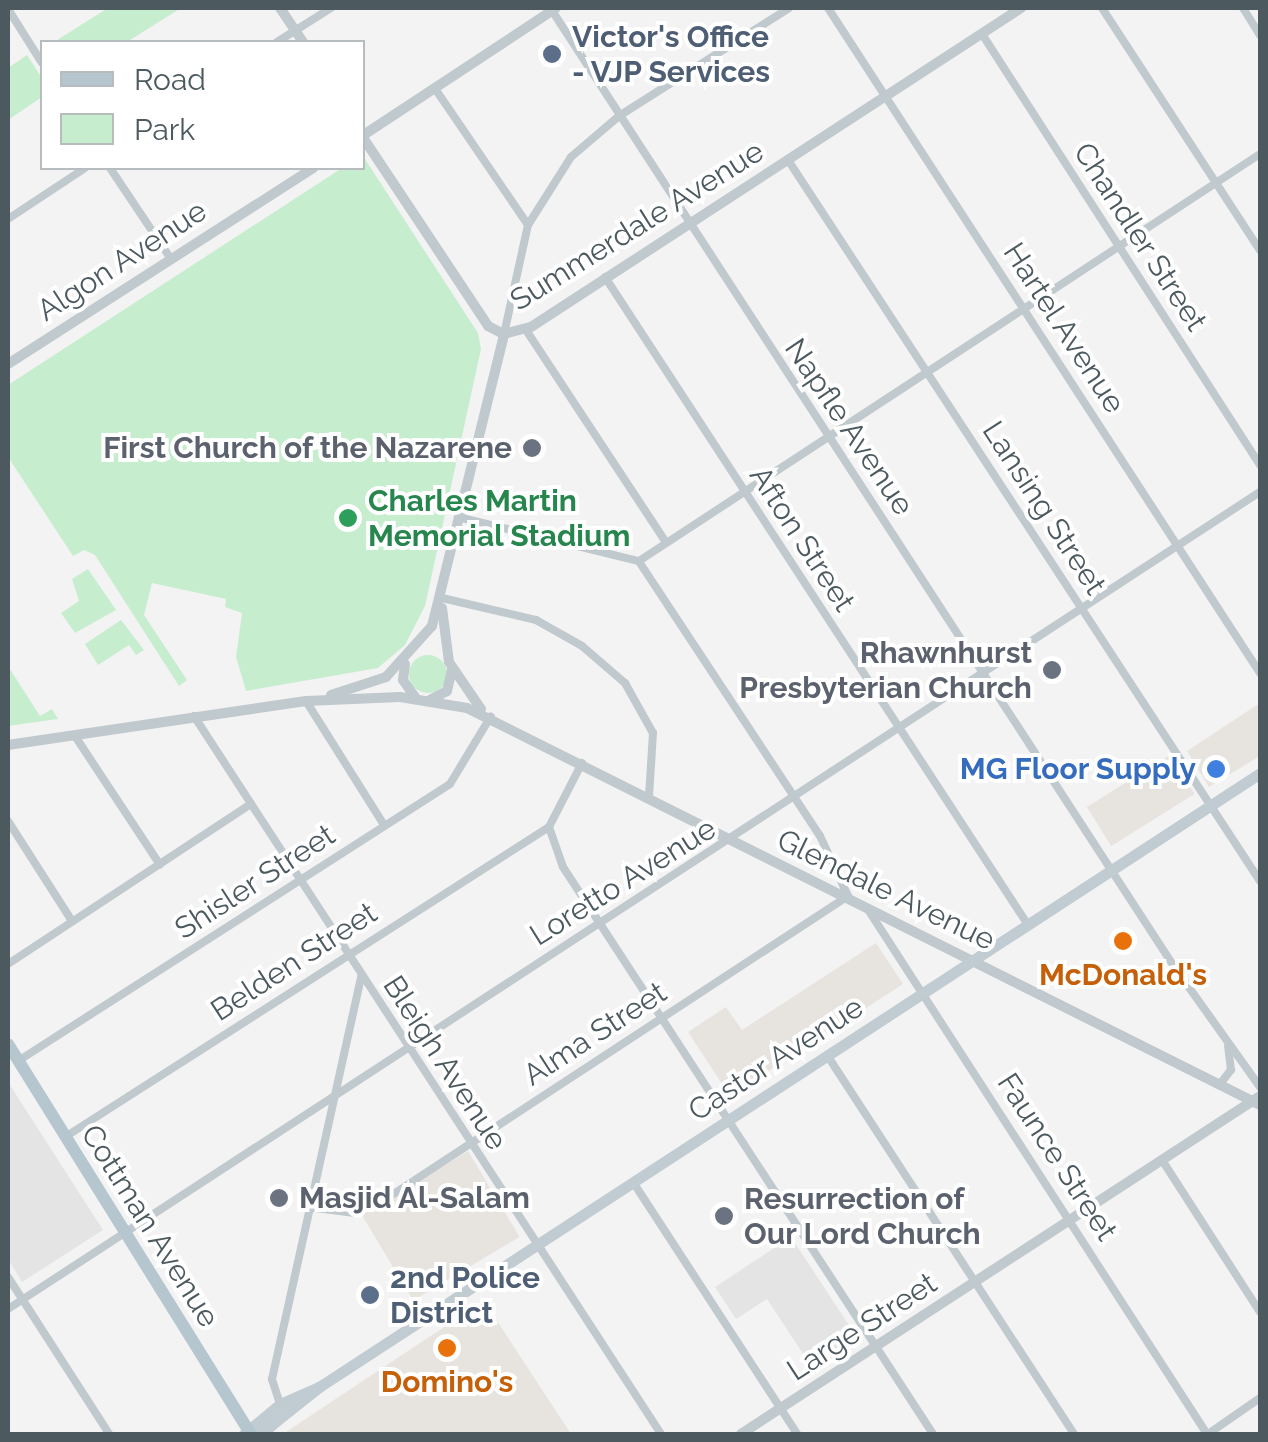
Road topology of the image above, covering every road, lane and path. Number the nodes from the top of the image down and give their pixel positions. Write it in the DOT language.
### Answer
graph roads {
  1 [pos="280,8"];
  2 [pos="331,8"];
  3 [pos="552,8"];
  4 [pos="789,8"];
  5 [pos="828,8"];
  6 [pos="1021,8"];
  7 [pos="1102,8"];
  8 [pos="1242,8"];
  9 [pos="8,9"];
  10 [pos="296,30"];
  11 [pos="982,34"];
  12 [pos="1260,35"];
  13 [pos="280,40"];
  14 [pos="302,40"];
  15 [pos="40,60"];
  16 [pos="436,90"];
  17 [pos="886,95"];
  18 [pos="619,116"];
  19 [pos="365,134"];
  20 [pos="365,141"];
  21 [pos="1260,154"];
  22 [pos="788,160"];
  23 [pos="82,170"];
  24 [pos="111,170"];
  25 [pos="310,170"];
  26 [pos="1216,182"];
  27 [pos="8,218"];
  28 [pos="687,224"];
  29 [pos="528,225"];
  30 [pos="1119,246"];
  31 [pos="1260,250"];
  32 [pos="171,259"];
  33 [pos="605,277"];
  34 [pos="1024,307"];
  35 [pos="526,330"];
  36 [pos="504,334"];
  37 [pos="8,364"];
  38 [pos="929,371"];
  39 [pos="828,436"];
  40 [pos="1260,465"];
  41 [pos="744,491"];
  42 [pos="1260,492"];
  43 [pos="462,518"];
  44 [pos="665,541"];
  45 [pos="1177,546"];
  46 [pos="638,561"];
  47 [pos="442,598"];
  48 [pos="1082,610"];
  49 [pos="406,661"];
  50 [pos="450,665"];
  51 [pos="984,672"];
  52 [pos="1260,673"];
  53 [pos="423,700"];
  54 [pos="306,702"];
  55 [pos="194,716"];
  56 [pos="490,716"];
  57 [pos="898,728"];
  58 [pos="74,736"];
  59 [pos="8,745"];
  60 [pos="582,762"];
  61 [pos="1260,773"];
  62 [pos="649,796"];
  63 [pos="793,796"];
  64 [pos="251,804"];
  65 [pos="1212,805"];
  66 [pos="8,821"];
  67 [pos="384,825"];
  68 [pos="549,827"];
  69 [pos="731,841"];
  70 [pos="160,865"];
  71 [pos="1111,870"];
  72 [pos="300,879"];
  73 [pos="1260,881"];
  74 [pos="848,896"];
  75 [pos="866,907"];
  76 [pos="72,922"];
  77 [pos="601,922"];
  78 [pos="1028,925"];
  79 [pos="347,955"];
  80 [pos="973,961"];
  81 [pos="8,964"];
  82 [pos="361,976"];
  83 [pos="923,994"];
  84 [pos="662,1016"];
  85 [pos="1227,1042"];
  86 [pos="8,1044"];
  87 [pos="408,1047"];
  88 [pos="828,1055"];
  89 [pos="18,1061"];
  90 [pos="1220,1084"];
  91 [pos="1260,1087"];
  92 [pos="334,1094"];
  93 [pos="1258,1101"];
  94 [pos="729,1120"];
  95 [pos="66,1137"];
  96 [pos="470,1142"];
  97 [pos="1162,1160"];
  98 [pos="632,1182"];
  99 [pos="308,1207"];
  100 [pos="1068,1221"];
  101 [pos="124,1232"];
  102 [pos="537,1244"];
  103 [pos="8,1277"];
  104 [pos="975,1284"];
  105 [pos="22,1299"];
  106 [pos="8,1309"];
  107 [pos="1260,1312"];
  108 [pos="875,1347"];
  109 [pos="319,1387"];
  110 [pos="1260,1398"];
  111 [pos="280,1404"];
  112 [pos="781,1409"];
  113 [pos="109,1434"];
  114 [pos="248,1434"];
  115 [pos="661,1434"];
  116 [pos="741,1434"];
  117 [pos="797,1434"];
  118 [pos="933,1434"];
  119 [pos="1074,1434"];
  120 [pos="1207,1434"];
  1 -- 10 [label="street"];
  2 -- 10 [label="street"];
  3 -- 16 [label="street"];
  3 -- 18 [label="street, Napfle Avenue"];
  4 -- 18 [label="street"];
  5 -- 17 [label="street, Hartel Avenue"];
  6 -- 11 [label="street, Summerdale Avenue"];
  7 -- 26 [label="street"];
  8 -- 12 [label="street"];
  9 -- 15 [label="street"];
  10 -- 13 [label="street"];
  10 -- 14 [label="street"];
  11 -- 17 [label="street, Summerdale Avenue"];
  11 -- 30 [label="street, Chandler Street"];
  16 -- 19 [label="street"];
  16 -- 29 [label="street"];
  17 -- 22 [label="street, Summerdale Avenue"];
  17 -- 34 [label="street, Hartel Avenue"];
  18 -- 28 [label="street, Napfle Avenue"];
  18 -- 29 [label="street"];
  20 -- 36 [label="street"];
  21 -- 26 [label="street"];
  22 -- 28 [label="street, Summerdale Avenue"];
  22 -- 38 [label="street, Lansing Street"];
  23 -- 27 [label="street"];
  24 -- 32 [label="street"];
  25 -- 32 [label="street, Algon Avenue"];
  26 -- 30 [label="street"];
  26 -- 31 [label="street"];
  28 -- 33 [label="street, Summerdale Avenue"];
  28 -- 39 [label="street, Napfle Avenue"];
  29 -- 36 [label="street"];
  30 -- 34 [label="street"];
  30 -- 40 [label="street, Chandler Street"];
  32 -- 37 [label="street, Algon Avenue"];
  33 -- 35 [label="street, Summerdale Avenue"];
  33 -- 41 [label="street, Afton Street"];
  34 -- 38 [label="street"];
  34 -- 45 [label="street, Hartel Avenue"];
  35 -- 36 [label="street, Summerdale Avenue"];
  35 -- 44 [label="street"];
  36 -- 43 [label="street, Summerdale Avenue"];
  38 -- 39 [label="street"];
  38 -- 48 [label="street, Lansing Street"];
  39 -- 41 [label="street"];
  39 -- 51 [label="street, Napfle Avenue"];
  41 -- 44 [label="street"];
  41 -- 57 [label="street, Afton Street"];
  42 -- 45 [label="street, Loretto Avenue"];
  43 -- 46 [label="street"];
  43 -- 47 [label="street, Summerdale Avenue"];
  44 -- 46 [label="street"];
  45 -- 48 [label="street, Loretto Avenue"];
  45 -- 52 [label="street, Hartel Avenue"];
  46 -- 63 [label="street"];
  47 -- 49 [label="street, Summerdale Avenue"];
  47 -- 50 [label="street, Summerdale Avenue"];
  47 -- 62 [label="street"];
  48 -- 51 [label="street, Loretto Avenue"];
  48 -- 65 [label="street, Lansing Street"];
  49 -- 50 [label="street"];
  49 -- 53 [label="street"];
  49 -- 54 [label="street, Glendale Avenue"];
  50 -- 53 [label="street"];
  50 -- 56 [label="street, Glendale Avenue"];
  51 -- 57 [label="street, Loretto Avenue"];
  51 -- 71 [label="street, Napfle Avenue"];
  53 -- 54 [label="street, Glendale Avenue"];
  53 -- 56 [label="street, Glendale Avenue"];
  54 -- 55 [label="street, Glendale Avenue"];
  54 -- 67 [label="street"];
  55 -- 58 [label="street, Glendale Avenue"];
  55 -- 64 [label="street, Bleigh Avenue"];
  56 -- 60 [label="street, Glendale Avenue"];
  56 -- 67 [label="street, Shisler Street"];
  57 -- 63 [label="street, Loretto Avenue"];
  57 -- 78 [label="street, Afton Street"];
  58 -- 59 [label="street, Glendale Avenue"];
  58 -- 70 [label="street"];
  60 -- 62 [label="street, Glendale Avenue"];
  60 -- 68 [label="street"];
  61 -- 65 [label="main road, Castor Avenue"];
  62 -- 69 [label="street, Glendale Avenue"];
  63 -- 69 [label="street, Loretto Avenue"];
  63 -- 74 [label="street"];
  64 -- 70 [label="street"];
  64 -- 72 [label="street, Bleigh Avenue"];
  65 -- 71 [label="main road, Castor Avenue"];
  65 -- 73 [label="street, Lansing Street"];
  66 -- 76 [label="street"];
  67 -- 72 [label="street, Shisler Street"];
  68 -- 77 [label="street"];
  68 -- 79 [label="street, Belden Street"];
  69 -- 74 [label="street, Glendale Avenue"];
  69 -- 77 [label="street, Loretto Avenue"];
  70 -- 76 [label="street"];
  71 -- 78 [label="main road, Castor Avenue"];
  71 -- 85 [label="street, Napfle Avenue"];
  72 -- 79 [label="street, Bleigh Avenue"];
  72 -- 89 [label="street, Shisler Street"];
  74 -- 75 [label="street, Glendale Avenue"];
  74 -- 84 [label="street, Alma Street"];
  75 -- 80 [label="street, Glendale Avenue"];
  75 -- 83 [label="street, Faunce Street"];
  76 -- 81 [label="street"];
  77 -- 84 [label="street"];
  77 -- 87 [label="street, Loretto Avenue"];
  78 -- 80 [label="main road, Castor Avenue"];
  79 -- 82 [label="street, Bleigh Avenue"];
  79 -- 95 [label="street, Belden Street"];
  80 -- 83 [label="main road, Castor Avenue"];
  80 -- 90 [label="street, Glendale Avenue"];
  82 -- 87 [label="street, Bleigh Avenue"];
  82 -- 92 [label="street"];
  83 -- 88 [label="main road, Castor Avenue"];
  83 -- 100 [label="street, Faunce Street"];
  84 -- 94 [label="street"];
  84 -- 96 [label="street, Alma Street"];
  85 -- 90 [label="street"];
  85 -- 91 [label="street, Napfle Avenue"];
  86 -- 89 [label="main road, Cottman Avenue"];
  87 -- 92 [label="street, Loretto Avenue"];
  87 -- 96 [label="street, Bleigh Avenue"];
  88 -- 94 [label="main road, Castor Avenue"];
  88 -- 104 [label="street"];
  89 -- 95 [label="main road, Cottman Avenue"];
  90 -- 93 [label="street, Glendale Avenue"];
  92 -- 99 [label="street"];
  92 -- 101 [label="street, Loretto Avenue"];
  93 -- 97 [label="street, Large Street"];
  94 -- 98 [label="main road, Castor Avenue"];
  94 -- 108 [label="street"];
  95 -- 101 [label="main road, Cottman Avenue"];
  96 -- 99 [label="street, Alma Street"];
  96 -- 102 [label="street, Bleigh Avenue"];
  97 -- 100 [label="street, Large Street"];
  97 -- 107 [label="street"];
  98 -- 102 [label="main road, Castor Avenue"];
  98 -- 112 [label="street"];
  99 -- 111 [label="street"];
  100 -- 104 [label="street, Large Street"];
  100 -- 120 [label="street, Faunce Street"];
  101 -- 105 [label="street, Loretto Avenue"];
  101 -- 114 [label="main road, Cottman Avenue"];
  102 -- 109 [label="main road, Castor Avenue"];
  102 -- 115 [label="street, Bleigh Avenue"];
  103 -- 105 [label="street"];
  104 -- 108 [label="street, Large Street"];
  104 -- 119 [label="street"];
  105 -- 106 [label="street, Loretto Avenue"];
  105 -- 113 [label="street"];
  108 -- 112 [label="street, Large Street"];
  108 -- 118 [label="street"];
  109 -- 111 [label="main road, Castor Avenue"];
  109 -- 114 [label="main road, Castor Avenue"];
  110 -- 120 [label="street"];
  111 -- 114 [label="main road, Castor Avenue"];
  112 -- 116 [label="street, Large Street"];
  112 -- 117 [label="street"];
}
